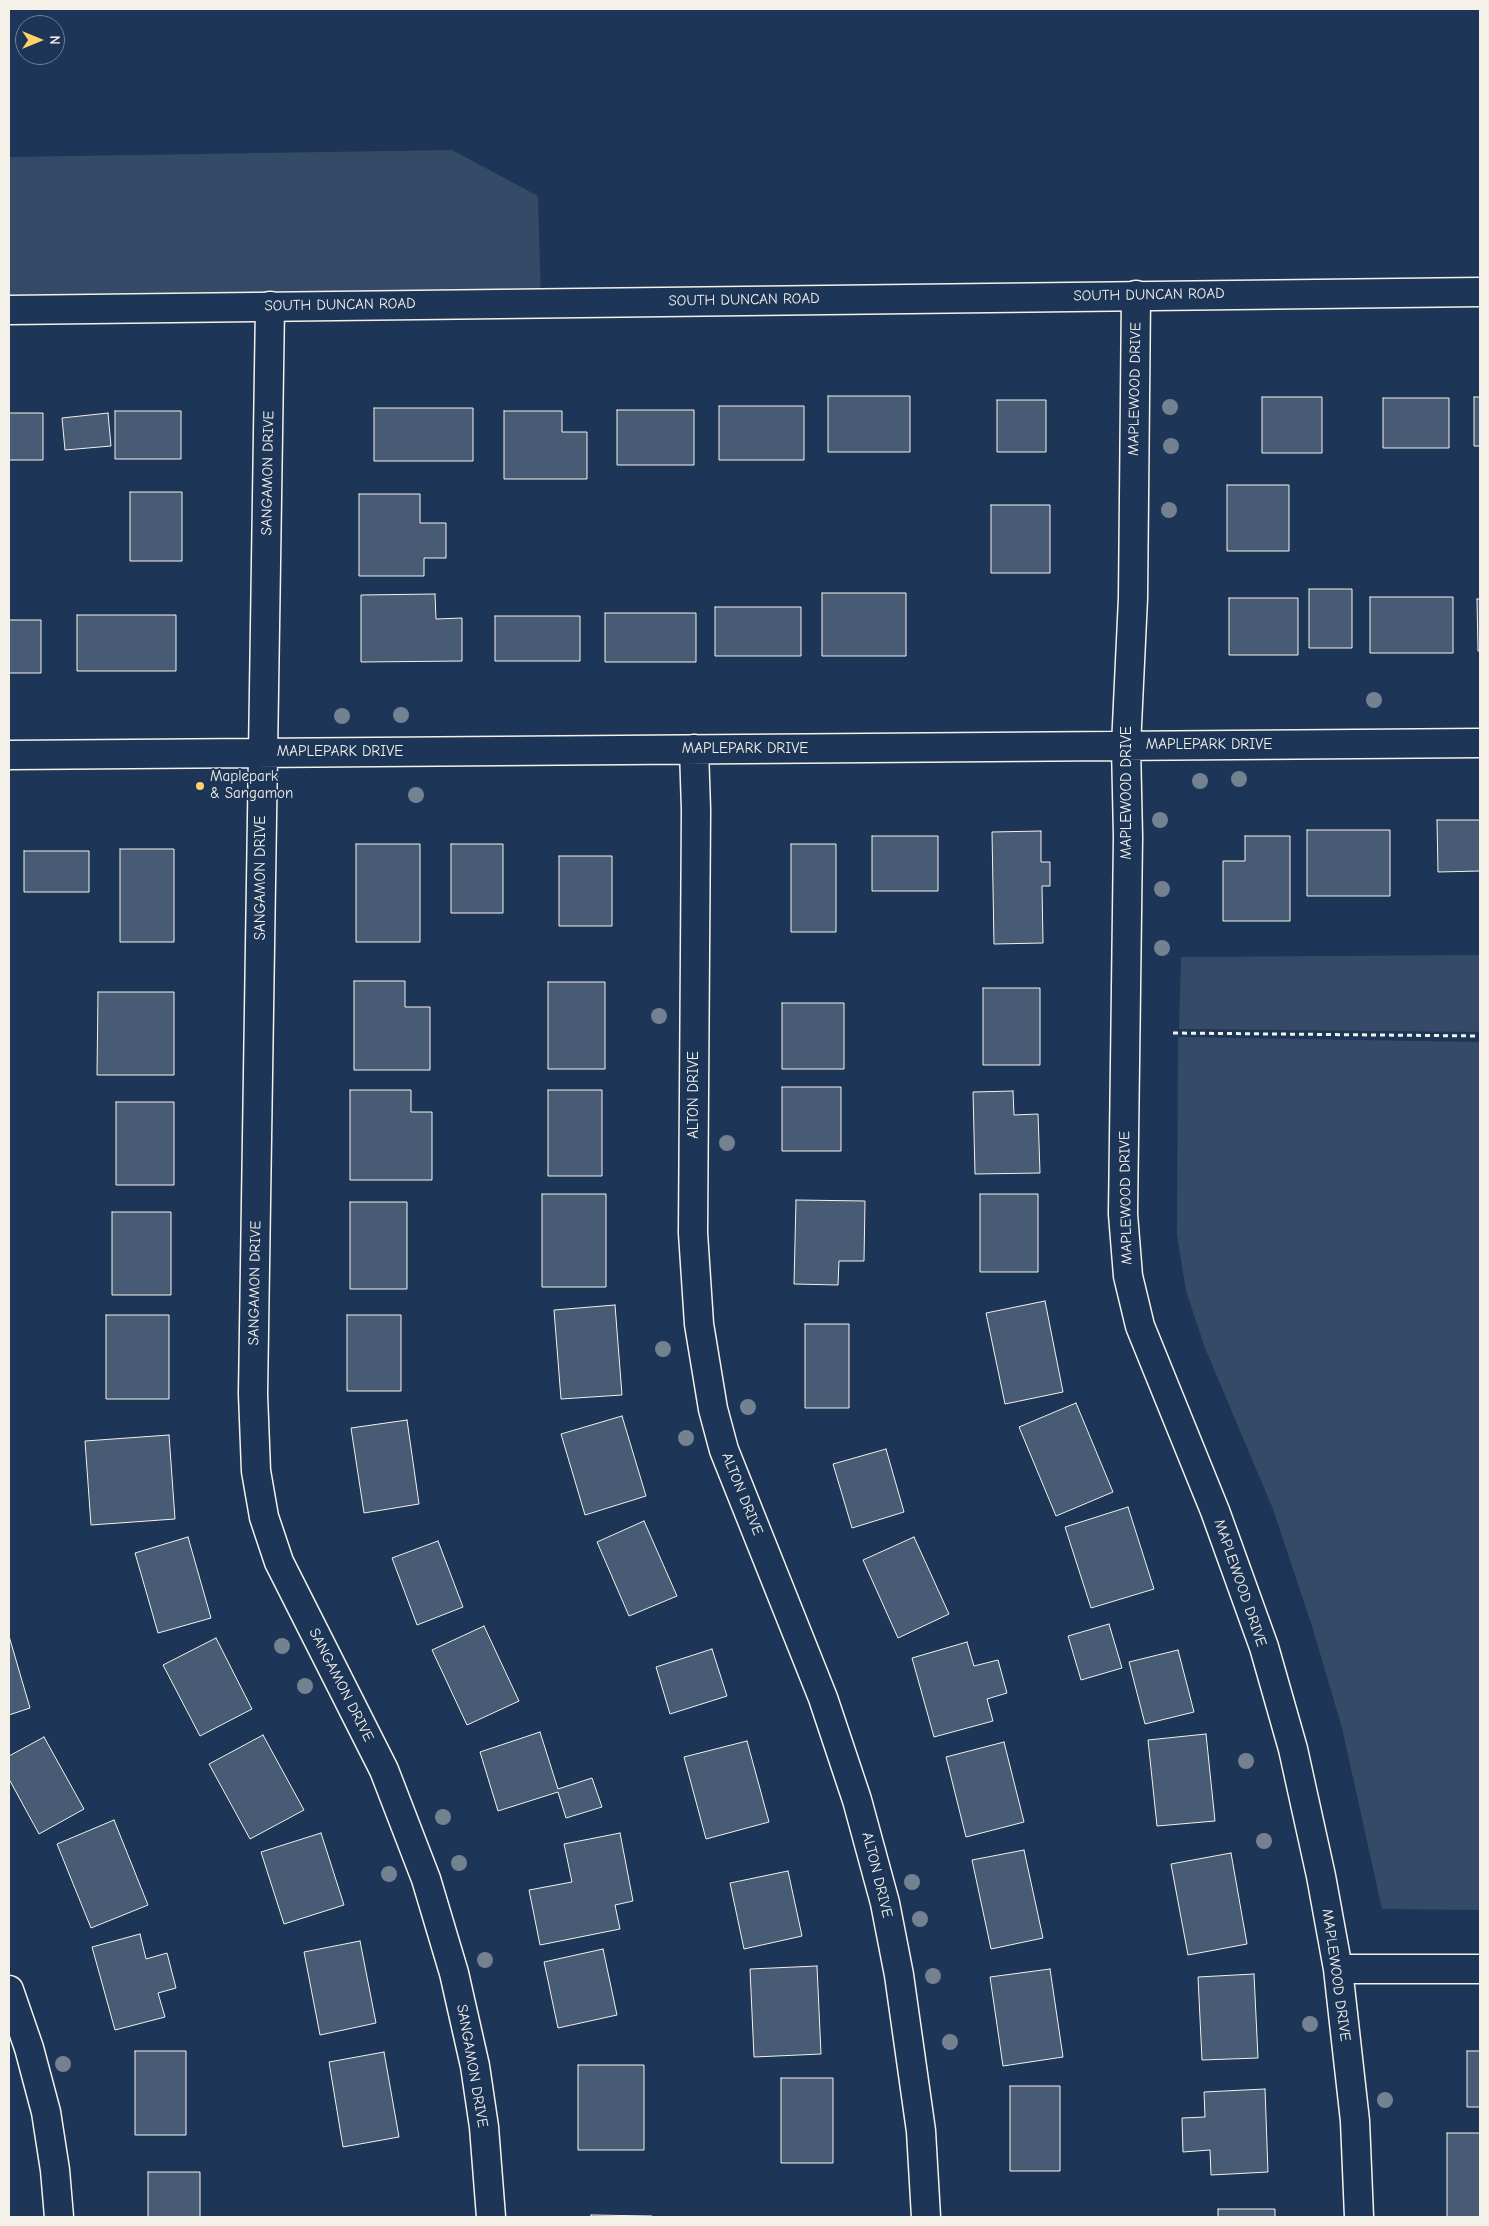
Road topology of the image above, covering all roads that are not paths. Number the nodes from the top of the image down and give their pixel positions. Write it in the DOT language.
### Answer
graph roads {
  1 [pos="1480,292"];
  2 [pos="1136,296"];
  3 [pos="270,306"];
  4 [pos="9,310"];
  5 [pos="1480,743"];
  6 [pos="1126,746"];
  7 [pos="694,749"];
  8 [pos="262,753"];
  9 [pos="9,755"];
  10 [pos="1338,1969"];
  11 [pos="1480,1969"];
  12 [pos="9,1990"];
  13 [pos="58,2217"];
  14 [pos="491,2217"];
  15 [pos="926,2217"];
  16 [pos="1359,2217"];
  1 -- 2 [label="street, SOUTH DUNCAN ROAD"];
  2 -- 3 [label="street, SOUTH DUNCAN ROAD"];
  2 -- 6 [label="street, MAPLEWOOD DRIVE"];
  3 -- 4 [label="street, SOUTH DUNCAN ROAD"];
  3 -- 8 [label="street, SANGAMON DRIVE"];
  5 -- 6 [label="street, MAPLEPARK DRIVE"];
  6 -- 7 [label="street, MAPLEPARK DRIVE"];
  6 -- 10 [label="street, MAPLEWOOD DRIVE"];
  7 -- 8 [label="street, MAPLEPARK DRIVE"];
  7 -- 15 [label="street, ALTON DRIVE"];
  8 -- 9 [label="street, MAPLEPARK DRIVE"];
  8 -- 14 [label="street, SANGAMON DRIVE"];
  10 -- 11 [label="street"];
  10 -- 16 [label="street, MAPLEWOOD DRIVE"];
  12 -- 13 [label="street"];
}
